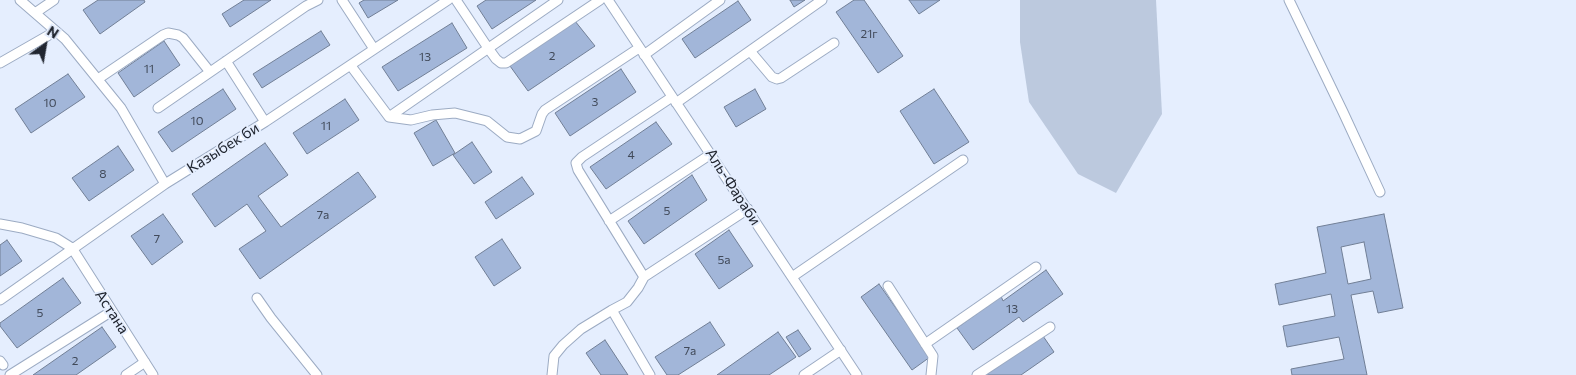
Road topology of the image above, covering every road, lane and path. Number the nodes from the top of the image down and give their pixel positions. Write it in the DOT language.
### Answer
graph roads {
  1 [pos="20,0"];
  2 [pos="54,0"];
  3 [pos="318,0"];
  4 [pos="342,0"];
  5 [pos="448,0"];
  6 [pos="456,0"];
  7 [pos="558,0"];
  8 [pos="600,0"];
  9 [pos="608,0"];
  10 [pos="720,0"];
  11 [pos="822,0"];
  12 [pos="1289,0"];
  13 [pos="35,13"];
  14 [pos="56,32"];
  15 [pos="834,43"];
  16 [pos="488,48"];
  17 [pos="374,49"];
  18 [pos="642,51"];
  19 [pos="750,51"];
  20 [pos="226,61"];
  21 [pos="0,63"];
  22 [pos="351,66"];
  23 [pos="210,72"];
  24 [pos="98,79"];
  25 [pos="674,100"];
  26 [pos="158,108"];
  27 [pos="389,117"];
  28 [pos="264,122"];
  29 [pos="712,154"];
  30 [pos="963,160"];
  31 [pos="165,184"];
  32 [pos="1380,192"];
  33 [pos="748,209"];
  34 [pos="609,221"];
  35 [pos="1,226"];
  36 [pos="72,248"];
  37 [pos="1036,267"];
  38 [pos="644,277"];
  39 [pos="792,277"];
  40 [pos="888,286"];
  41 [pos="257,298"];
  42 [pos="0,300"];
  43 [pos="612,310"];
  44 [pos="112,311"];
  45 [pos="1050,327"];
  46 [pos="925,344"];
  47 [pos="841,350"];
  48 [pos="145,362"];
  49 [pos="10,375"];
  50 [pos="126,375"];
  51 [pos="153,375"];
  52 [pos="317,375"];
  53 [pos="552,375"];
  54 [pos="650,375"];
  55 [pos="804,375"];
  56 [pos="857,375"];
  57 [pos="932,375"];
  58 [pos="977,375"];
  1 -- 13 [label="street"];
  2 -- 13 [label="street"];
  3 -- 20 [label="street"];
  4 -- 17 [label="street"];
  5 -- 17 [label="street, Казыбек би"];
  6 -- 16 [label="street"];
  7 -- 16 [label="street"];
  8 -- 16 [label="street"];
  9 -- 18 [label="street, Аль-Фараби"];
  10 -- 18 [label="street"];
  11 -- 19 [label="street"];
  12 -- 32 [label="street"];
  13 -- 14 [label="street"];
  14 -- 21 [label="street"];
  14 -- 24 [label="street"];
  15 -- 19 [label="street"];
  16 -- 27 [label="street"];
  17 -- 22 [label="street, Казыбек би"];
  18 -- 25 [label="street, Аль-Фараби"];
  18 -- 27 [label="street"];
  19 -- 25 [label="street"];
  20 -- 23 [label="street"];
  20 -- 28 [label="street"];
  22 -- 27 [label="street"];
  22 -- 28 [label="street, Казыбек би"];
  23 -- 24 [label="street"];
  23 -- 26 [label="street"];
  24 -- 31 [label="street"];
  25 -- 29 [label="street, Аль-Фараби"];
  25 -- 34 [label="street"];
  28 -- 31 [label="street, Казыбек би"];
  29 -- 33 [label="street, Аль-Фараби"];
  29 -- 34 [label="street"];
  30 -- 39 [label="street"];
  31 -- 36 [label="street, Казыбек би"];
  33 -- 38 [label="street"];
  33 -- 39 [label="street, Аль-Фараби"];
  34 -- 38 [label="street"];
  35 -- 36 [label="street"];
  36 -- 42 [label="street, Казыбек би"];
  36 -- 44 [label="street, Астана"];
  37 -- 46 [label="street"];
  38 -- 43 [label="street"];
  39 -- 47 [label="street, Аль-Фараби"];
  40 -- 46 [label="street"];
  41 -- 52 [label="street"];
  43 -- 53 [label="street"];
  43 -- 54 [label="street"];
  44 -- 48 [label="street, Астана"];
  44 -- 49 [label="street"];
  45 -- 58 [label="street"];
  46 -- 57 [label="street"];
  47 -- 55 [label="street"];
  47 -- 56 [label="street, Аль-Фараби"];
  48 -- 50 [label="street"];
  48 -- 51 [label="street, Астана"];
}
